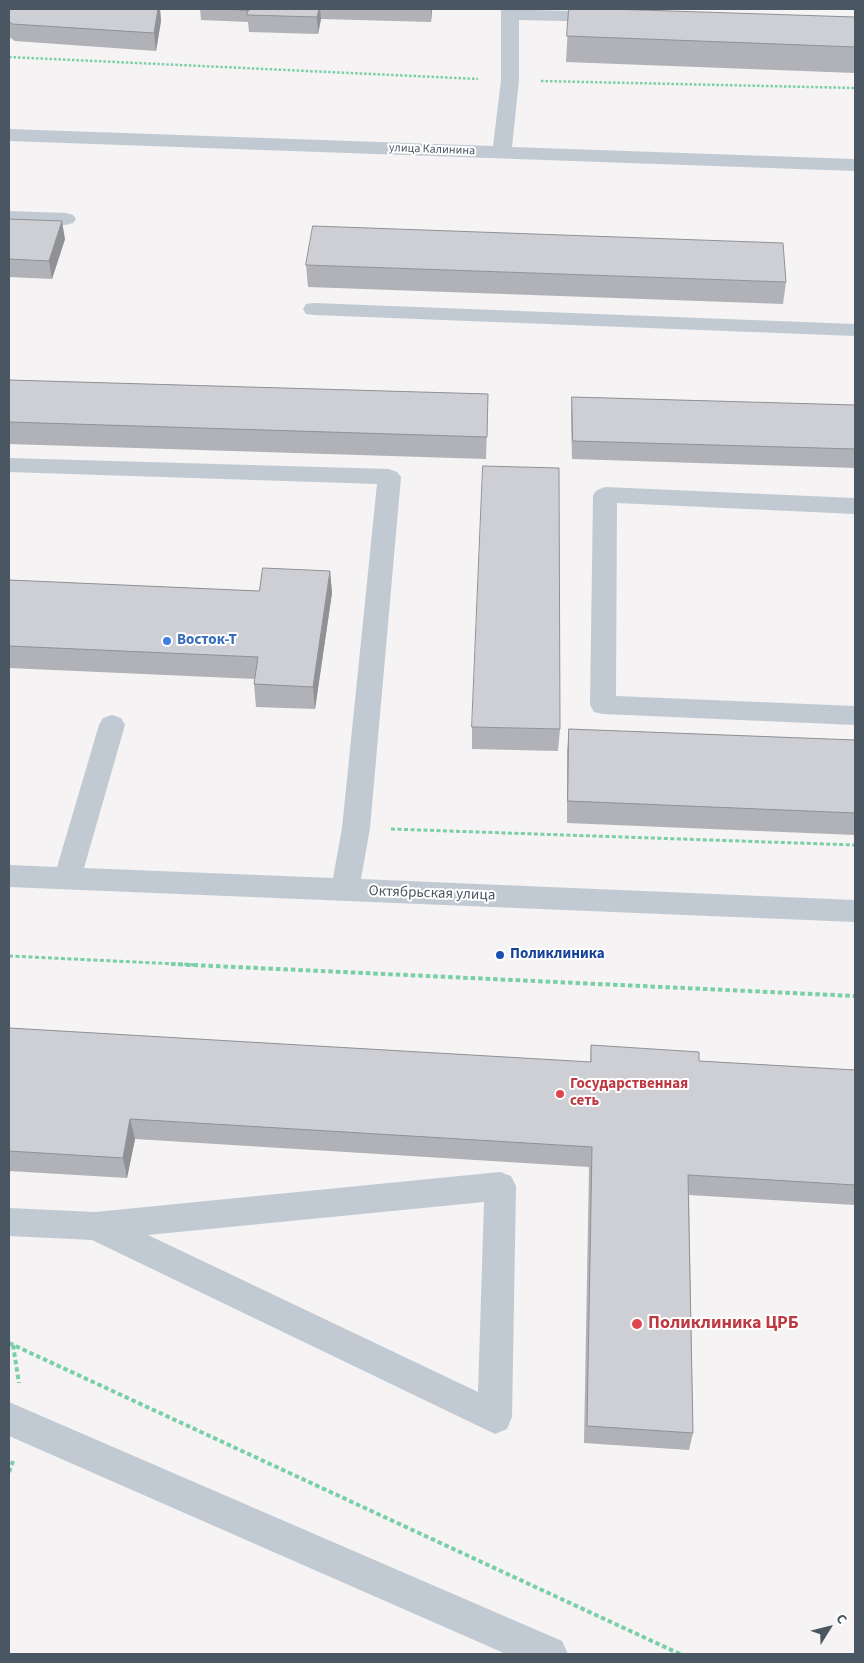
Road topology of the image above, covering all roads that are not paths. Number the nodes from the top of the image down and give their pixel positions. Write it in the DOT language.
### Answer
graph roads {
  1 [pos="510,11"];
  2 [pos="618,18"];
  3 [pos="9,136"];
  4 [pos="502,153"];
  5 [pos="855,165"];
  6 [pos="9,217"];
  7 [pos="66,219"];
  8 [pos="314,309"];
  9 [pos="855,330"];
  10 [pos="9,465"];
  11 [pos="855,506"];
  12 [pos="855,716"];
  13 [pos="112,726"];
  14 [pos="9,876"];
  15 [pos="67,879"];
  16 [pos="344,890"];
  17 [pos="855,911"];
  18 [pos="9,1222"];
  19 [pos="95,1226"];
  20 [pos="9,1418"];
  21 [pos="549,1654"];
  1 -- 2 [label="street"];
  1 -- 4 [label="street"];
  3 -- 4 [label="street, улица Калинина"];
  4 -- 5 [label="street, улица Калинина"];
  6 -- 7 [label="street"];
  8 -- 9 [label="street"];
  10 -- 16 [label="street"];
  11 -- 12 [label="street"];
  13 -- 15 [label="street"];
  14 -- 15 [label="street, Октябрьская улица"];
  15 -- 16 [label="street, Октябрьская улица"];
  16 -- 17 [label="street, Октябрьская улица"];
  18 -- 19 [label="street"];
  19 -- 19 [label="street"];
  20 -- 21 [label="street"];
}
